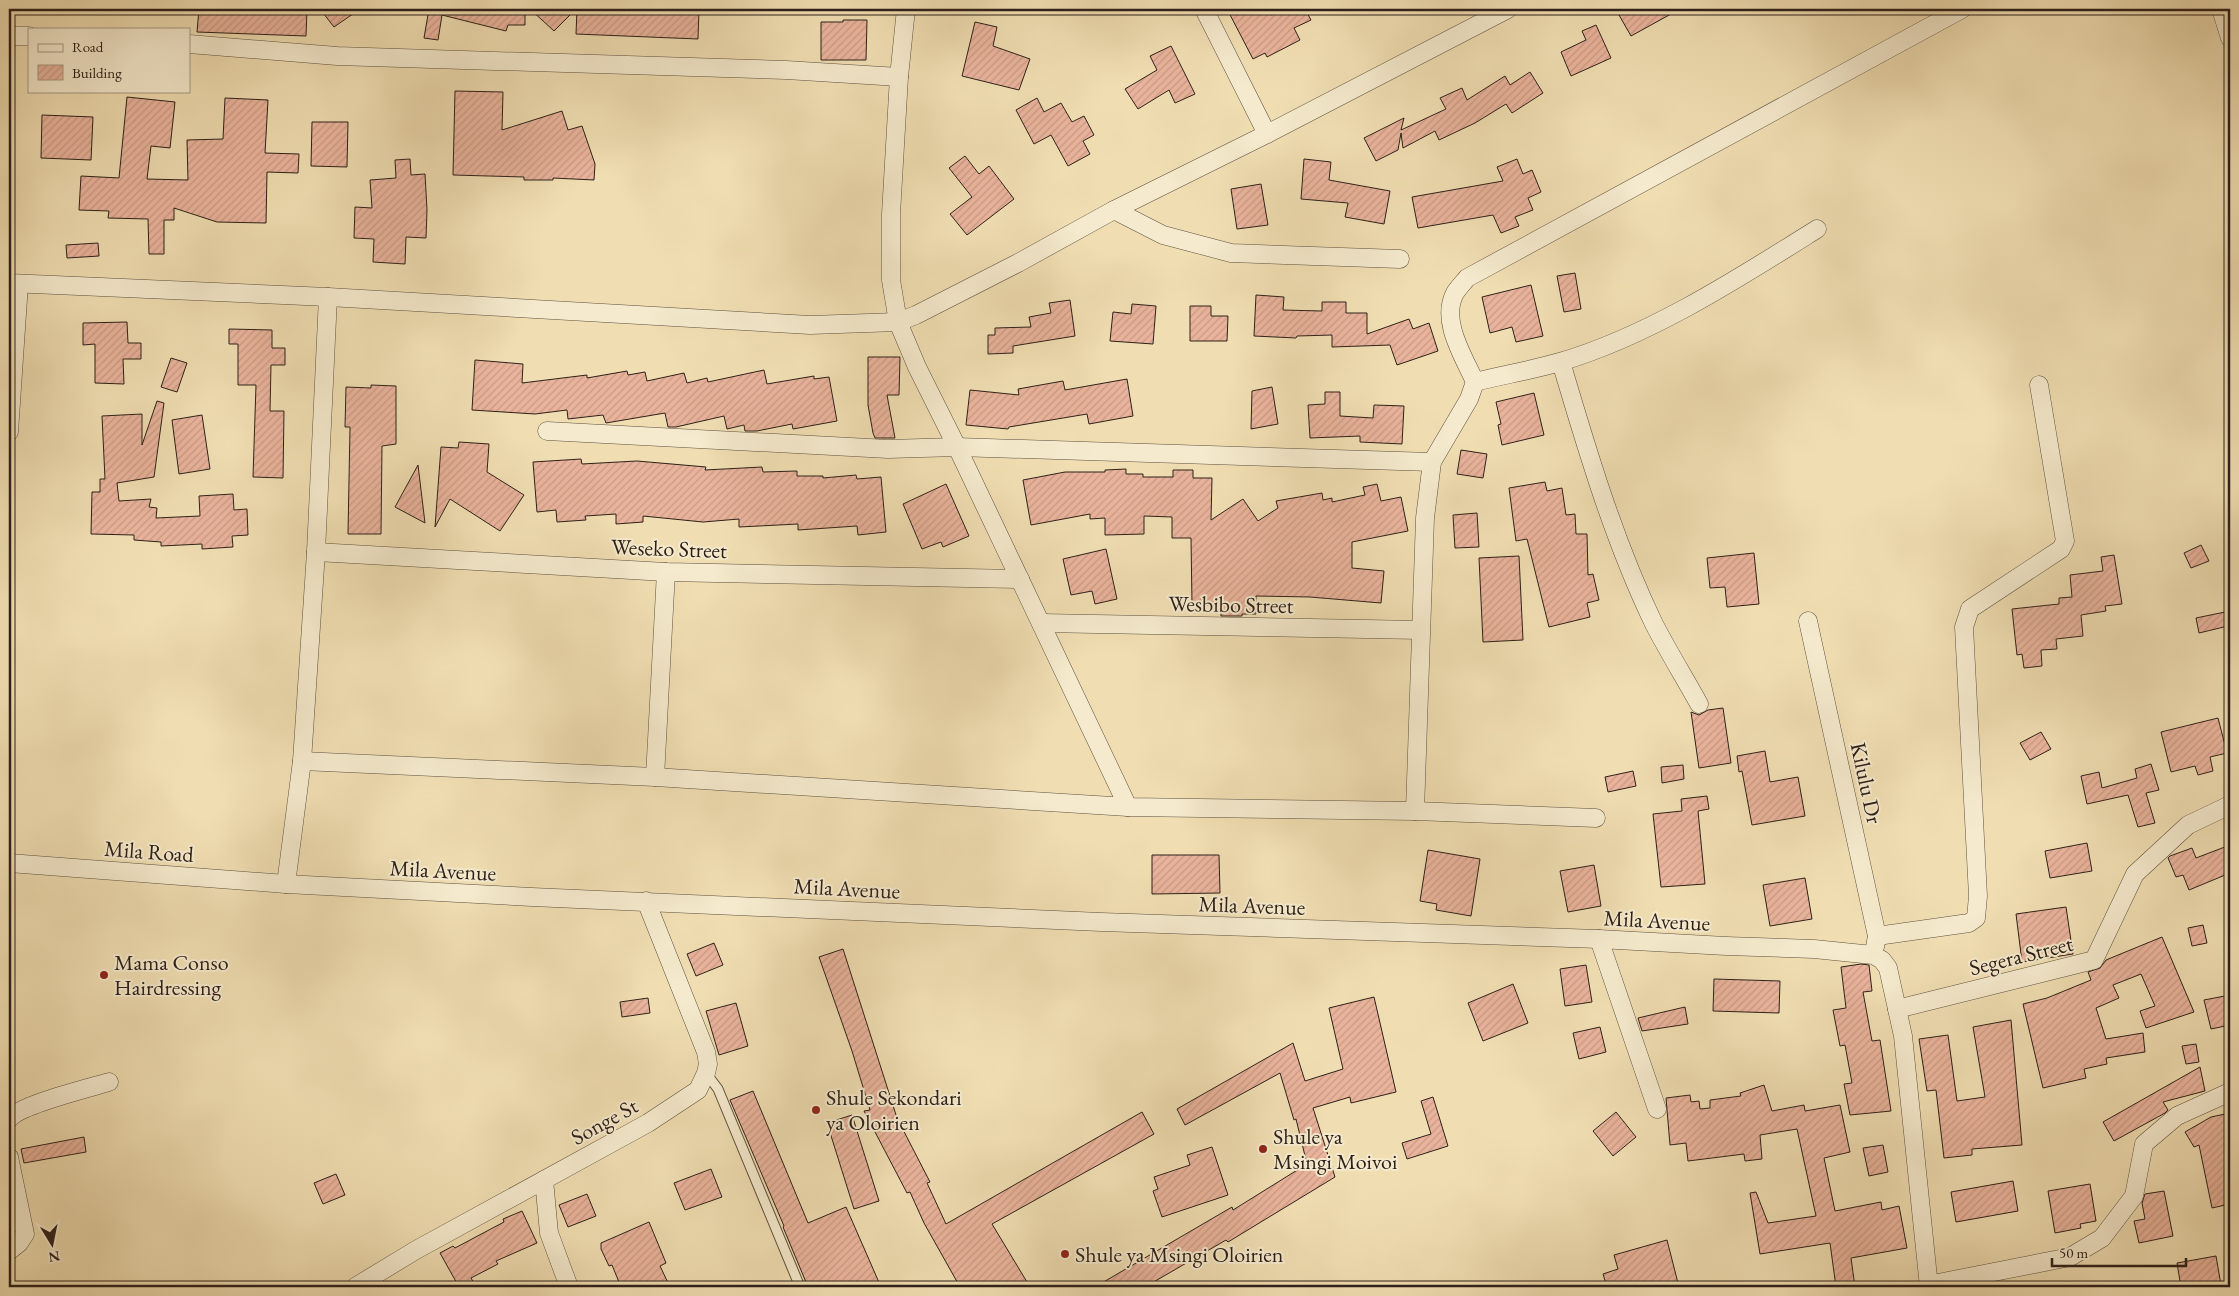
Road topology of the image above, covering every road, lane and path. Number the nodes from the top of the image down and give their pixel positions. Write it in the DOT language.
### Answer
graph roads {
  1 [pos="906,9"];
  2 [pos="1204,9"];
  3 [pos="1508,9"];
  4 [pos="1962,9"];
  5 [pos="2221,9"];
  6 [pos="9,36"];
  7 [pos="28,36"];
  8 [pos="2230,38"];
  9 [pos="190,44"];
  10 [pos="899,77"];
  11 [pos="1267,134"];
  12 [pos="1114,210"];
  13 [pos="1818,229"];
  14 [pos="1400,260"];
  15 [pos="14,283"];
  16 [pos="328,297"];
  17 [pos="898,322"];
  18 [pos="1561,362"];
  19 [pos="1475,382"];
  20 [pos="2039,385"];
  21 [pos="547,431"];
  22 [pos="9,432"];
  23 [pos="957,447"];
  24 [pos="1432,462"];
  25 [pos="316,552"];
  26 [pos="666,572"];
  27 [pos="1020,579"];
  28 [pos="1808,621"];
  29 [pos="1042,623"];
  30 [pos="1420,630"];
  31 [pos="1699,704"];
  32 [pos="302,761"];
  33 [pos="655,777"];
  34 [pos="2230,805"];
  35 [pos="1128,807"];
  36 [pos="1415,810"];
  37 [pos="1596,818"];
  38 [pos="9,863"];
  39 [pos="286,884"];
  40 [pos="646,901"];
  41 [pos="1877,936"];
  42 [pos="1599,938"];
  43 [pos="1873,955"];
  44 [pos="1897,1009"];
  45 [pos="706,1073"];
  46 [pos="109,1082"];
  47 [pos="2230,1092"];
  48 [pos="1657,1109"];
  49 [pos="9,1119"];
  50 [pos="9,1157"];
  51 [pos="544,1180"];
  52 [pos="9,1251"];
  53 [pos="1929,1286"];
  54 [pos="355,1287"];
  55 [pos="569,1287"];
  56 [pos="800,1287"];
  1 -- 10 [label="street"];
  2 -- 11 [label="street"];
  3 -- 11 [label="street"];
  4 -- 19 [label="street"];
  5 -- 8 [label="street"];
  6 -- 7 [label="street"];
  9 -- 10 [label="street"];
  10 -- 17 [label="street"];
  11 -- 12 [label="street"];
  12 -- 14 [label="street"];
  12 -- 17 [label="street"];
  13 -- 18 [label="street"];
  15 -- 16 [label="street"];
  15 -- 22 [label="street"];
  16 -- 17 [label="street"];
  16 -- 25 [label="street"];
  17 -- 23 [label="street"];
  18 -- 19 [label="street"];
  18 -- 31 [label="street"];
  19 -- 24 [label="street"];
  20 -- 41 [label="street"];
  21 -- 23 [label="street"];
  23 -- 24 [label="street"];
  23 -- 27 [label="street"];
  24 -- 30 [label="street"];
  25 -- 26 [label="street, Weseko Street"];
  25 -- 32 [label="street"];
  26 -- 27 [label="street, Weseko Street"];
  26 -- 33 [label="street"];
  27 -- 29 [label="street"];
  28 -- 41 [label="street, Kilulu Dr"];
  29 -- 30 [label="street, Wesbibo Street"];
  29 -- 35 [label="street"];
  30 -- 36 [label="street"];
  32 -- 33 [label="street"];
  32 -- 39 [label="street"];
  33 -- 35 [label="street"];
  34 -- 44 [label="street, Segera Street"];
  35 -- 36 [label="street"];
  36 -- 37 [label="street"];
  38 -- 39 [label="street, Mila Road"];
  39 -- 40 [label="street, Mila Avenue"];
  40 -- 42 [label="street, Mila Avenue"];
  40 -- 45 [label="street"];
  41 -- 43 [label="street, Kilulu Dr"];
  42 -- 43 [label="street, Mila Avenue"];
  42 -- 48 [label="street"];
  43 -- 44 [label="street"];
  44 -- 53 [label="street"];
  45 -- 51 [label="street, Songe St"];
  45 -- 56 [label="lane"];
  46 -- 49 [label="street"];
  47 -- 53 [label="street"];
  50 -- 52 [label="street"];
  51 -- 54 [label="street, Songe St"];
  51 -- 55 [label="street"];
}
